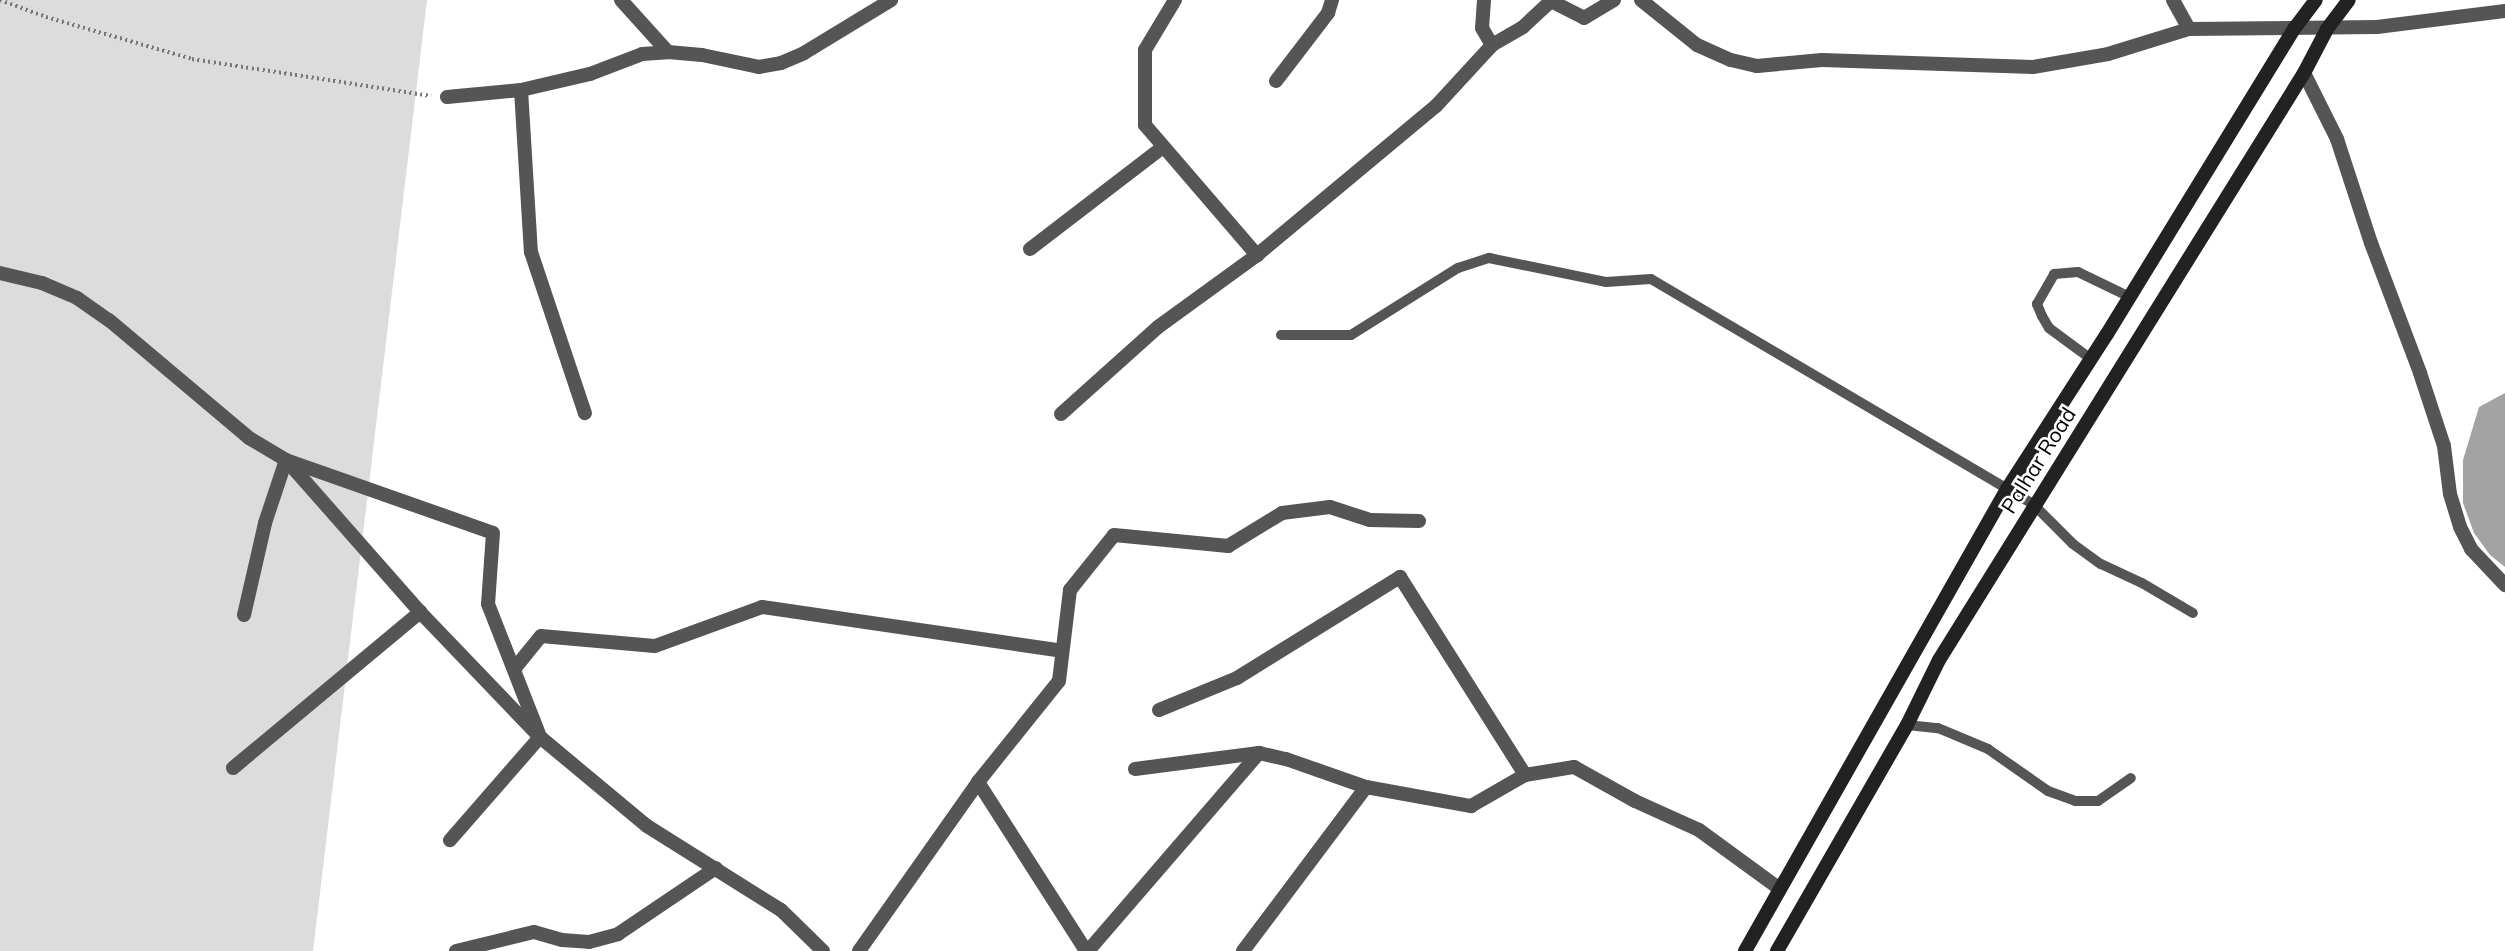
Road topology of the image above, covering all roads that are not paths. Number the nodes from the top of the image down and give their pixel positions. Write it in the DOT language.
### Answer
graph roads {
  1 [pos="621,0"];
  2 [pos="891,0"];
  3 [pos="1175,0"];
  4 [pos="1332,0"];
  5 [pos="1484,0"];
  6 [pos="1614,0"];
  7 [pos="1641,0"];
  8 [pos="2173,0"];
  9 [pos="2316,0"];
  10 [pos="2349,0"];
  11 [pos="2505,11"];
  12 [pos="2189,29"];
  13 [pos="2294,29"];
  14 [pos="2327,29"];
  15 [pos="1492,45"];
  16 [pos="668,52"];
  17 [pos="2304,72"];
  18 [pos="1276,81"];
  19 [pos="520,90"];
  20 [pos="447,97"];
  21 [pos="1163,147"];
  22 [pos="1030,249"];
  23 [pos="1257,255"];
  24 [pos="0,273"];
  25 [pos="2130,298"];
  26 [pos="1281,335"];
  27 [pos="2091,359"];
  28 [pos="585,413"];
  29 [pos="1061,414"];
  30 [pos="286,460"];
  31 [pos="2007,489"];
  32 [pos="2034,505"];
  33 [pos="1419,521"];
  34 [pos="2505,585"];
  35 [pos="420,612"];
  36 [pos="2193,613"];
  37 [pos="244,615"];
  38 [pos="1062,651"];
  39 [pos="515,668"];
  40 [pos="1159,709"];
  41 [pos="1907,725"];
  42 [pos="540,737"];
  43 [pos="1259,753"];
  44 [pos="233,768"];
  45 [pos="1135,769"];
  46 [pos="1525,775"];
  47 [pos="2131,778"];
  48 [pos="978,782"];
  49 [pos="1366,787"];
  50 [pos="450,840"];
  51 [pos="716,868"];
  52 [pos="1780,889"];
  53 [pos="456,951"];
  54 [pos="823,951"];
  55 [pos="859,951"];
  56 [pos="1086,951"];
  57 [pos="1243,951"];
  58 [pos="1745,951"];
  59 [pos="1777,951"];
  1 -- 16 [label="street"];
  2 -- 16 [label="street"];
  3 -- 21 [label="street"];
  4 -- 18 [label="street"];
  5 -- 15 [label="street"];
  6 -- 15 [label="street"];
  7 -- 12 [label="street"];
  8 -- 12 [label="street"];
  9 -- 13 [label="main road, Palhar Road"];
  10 -- 14 [label="main road, Palhar Road"];
  11 -- 14 [label="street"];
  12 -- 13 [label="street"];
  13 -- 14 [label="street"];
  13 -- 25 [label="main road, Palhar Road"];
  14 -- 17 [label="main road, Palhar Road"];
  15 -- 23 [label="street"];
  16 -- 19 [label="street"];
  17 -- 32 [label="main road, Palhar Road"];
  17 -- 34 [label="street"];
  19 -- 20 [label="street"];
  19 -- 28 [label="street"];
  21 -- 22 [label="street"];
  21 -- 23 [label="street"];
  23 -- 29 [label="street"];
  24 -- 30 [label="street"];
  25 -- 27 [label="main road, Palhar Road"];
  25 -- 27 [label="lane"];
  26 -- 31 [label="lane"];
  27 -- 31 [label="main road, Palhar Road"];
  30 -- 35 [label="street"];
  30 -- 37 [label="street"];
  30 -- 39 [label="street"];
  31 -- 32 [label="lane"];
  31 -- 52 [label="main road, Palhar Road"];
  32 -- 36 [label="lane"];
  32 -- 41 [label="main road, Palhar Road"];
  33 -- 38 [label="street"];
  35 -- 42 [label="street"];
  35 -- 44 [label="street"];
  38 -- 39 [label="street"];
  38 -- 48 [label="street"];
  39 -- 42 [label="street"];
  40 -- 46 [label="street"];
  41 -- 47 [label="lane"];
  41 -- 59 [label="main road, Palhar Road"];
  42 -- 50 [label="street"];
  42 -- 51 [label="street"];
  43 -- 45 [label="street"];
  43 -- 49 [label="street"];
  43 -- 56 [label="street"];
  46 -- 49 [label="street"];
  46 -- 52 [label="street"];
  48 -- 55 [label="street"];
  48 -- 56 [label="street"];
  49 -- 57 [label="street"];
  51 -- 53 [label="street"];
  51 -- 54 [label="street"];
  52 -- 58 [label="main road, Palhar Road"];
}
